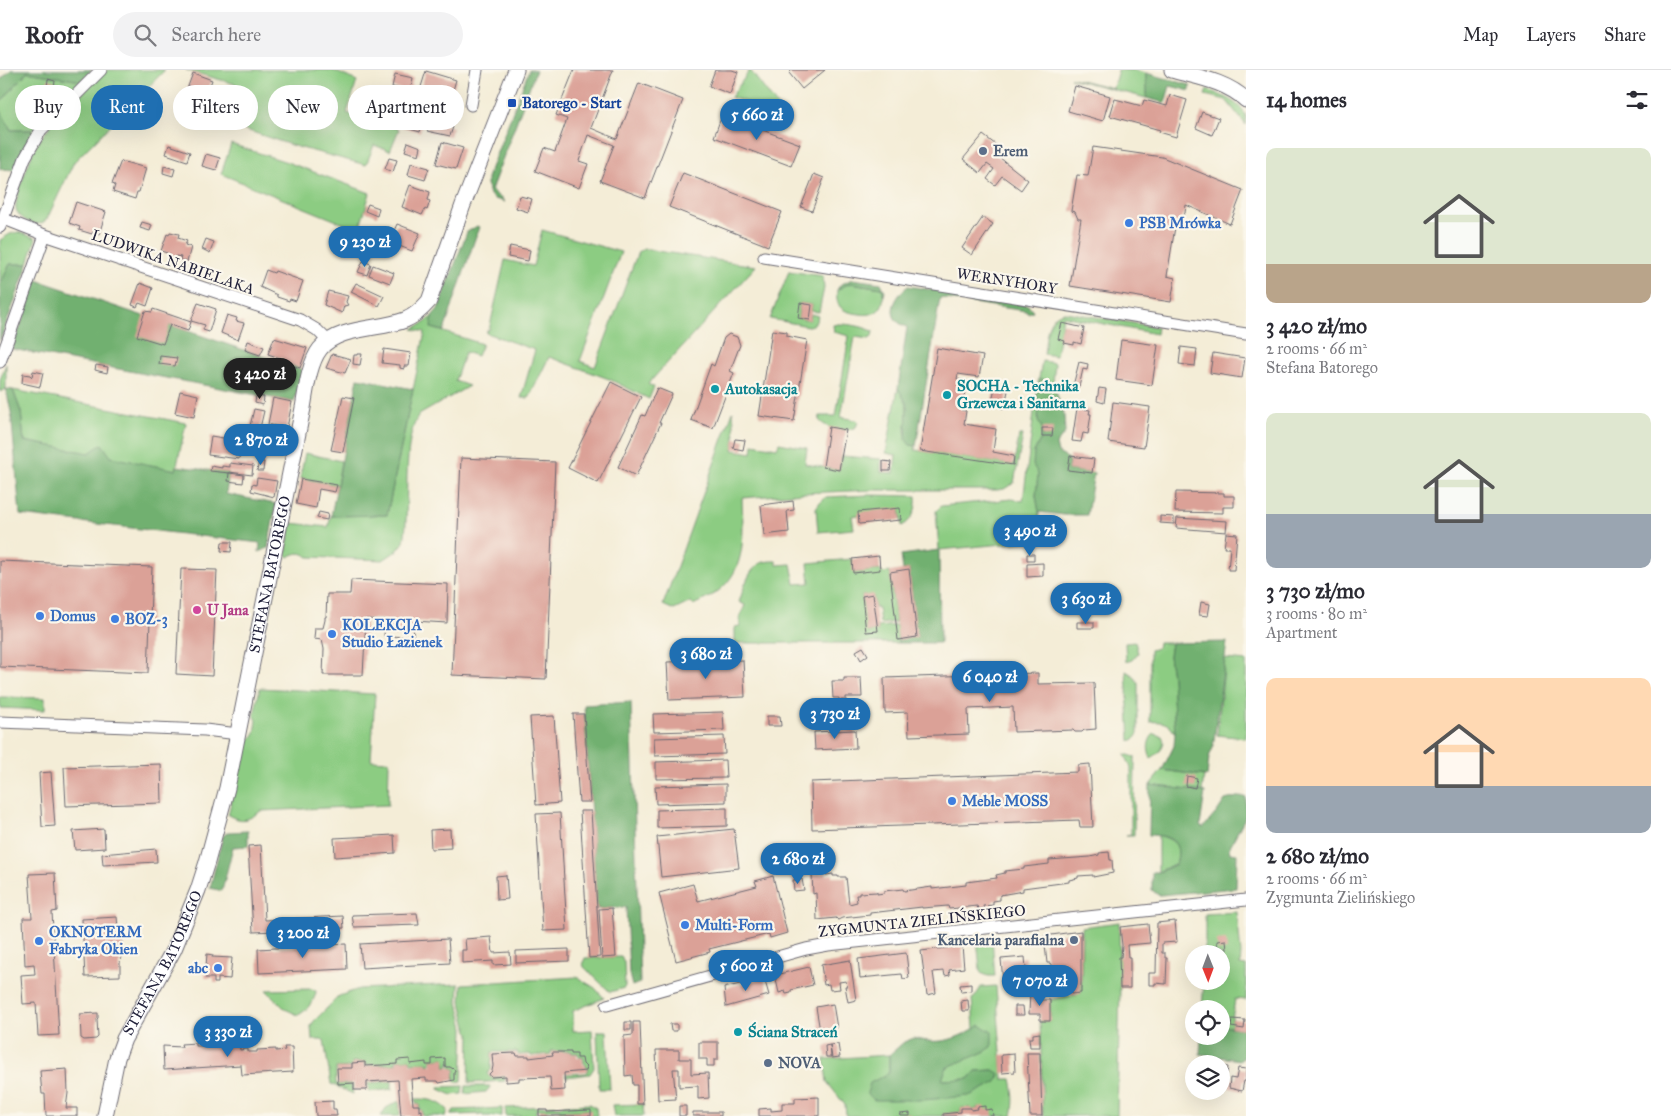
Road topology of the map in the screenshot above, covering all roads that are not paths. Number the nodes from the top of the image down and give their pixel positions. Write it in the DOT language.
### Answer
graph roads {
  1 [pos="101,70"];
  2 [pos="476,70"];
  3 [pos="516,70"];
  4 [pos="1172,70"];
  5 [pos="1246,100"];
  6 [pos="471,105"];
  7 [pos="2,223"];
  8 [pos="45,234"];
  9 [pos="764,257"];
  10 [pos="1246,334"];
  11 [pos="328,341"];
  12 [pos="0,362"];
  13 [pos="0,722"];
  14 [pos="238,734"];
  15 [pos="1246,900"];
  16 [pos="607,1005"];
  17 [pos="105,1116"];
  1 -- 7 [label="street"];
  2 -- 6 [label="street"];
  3 -- 11 [label="street"];
  4 -- 5 [label="street"];
  7 -- 8 [label="street, LUDWIKA NABIELAKA"];
  8 -- 11 [label="street, LUDWIKA NABIELAKA"];
  8 -- 12 [label="street"];
  9 -- 10 [label="street, WERNYHORY"];
  11 -- 14 [label="street, STEFANA BATOREGO"];
  13 -- 14 [label="street"];
  14 -- 17 [label="street, STEFANA BATOREGO"];
  15 -- 16 [label="street, ZYGMUNTA ZIELIŃSKIEGO"];
}
